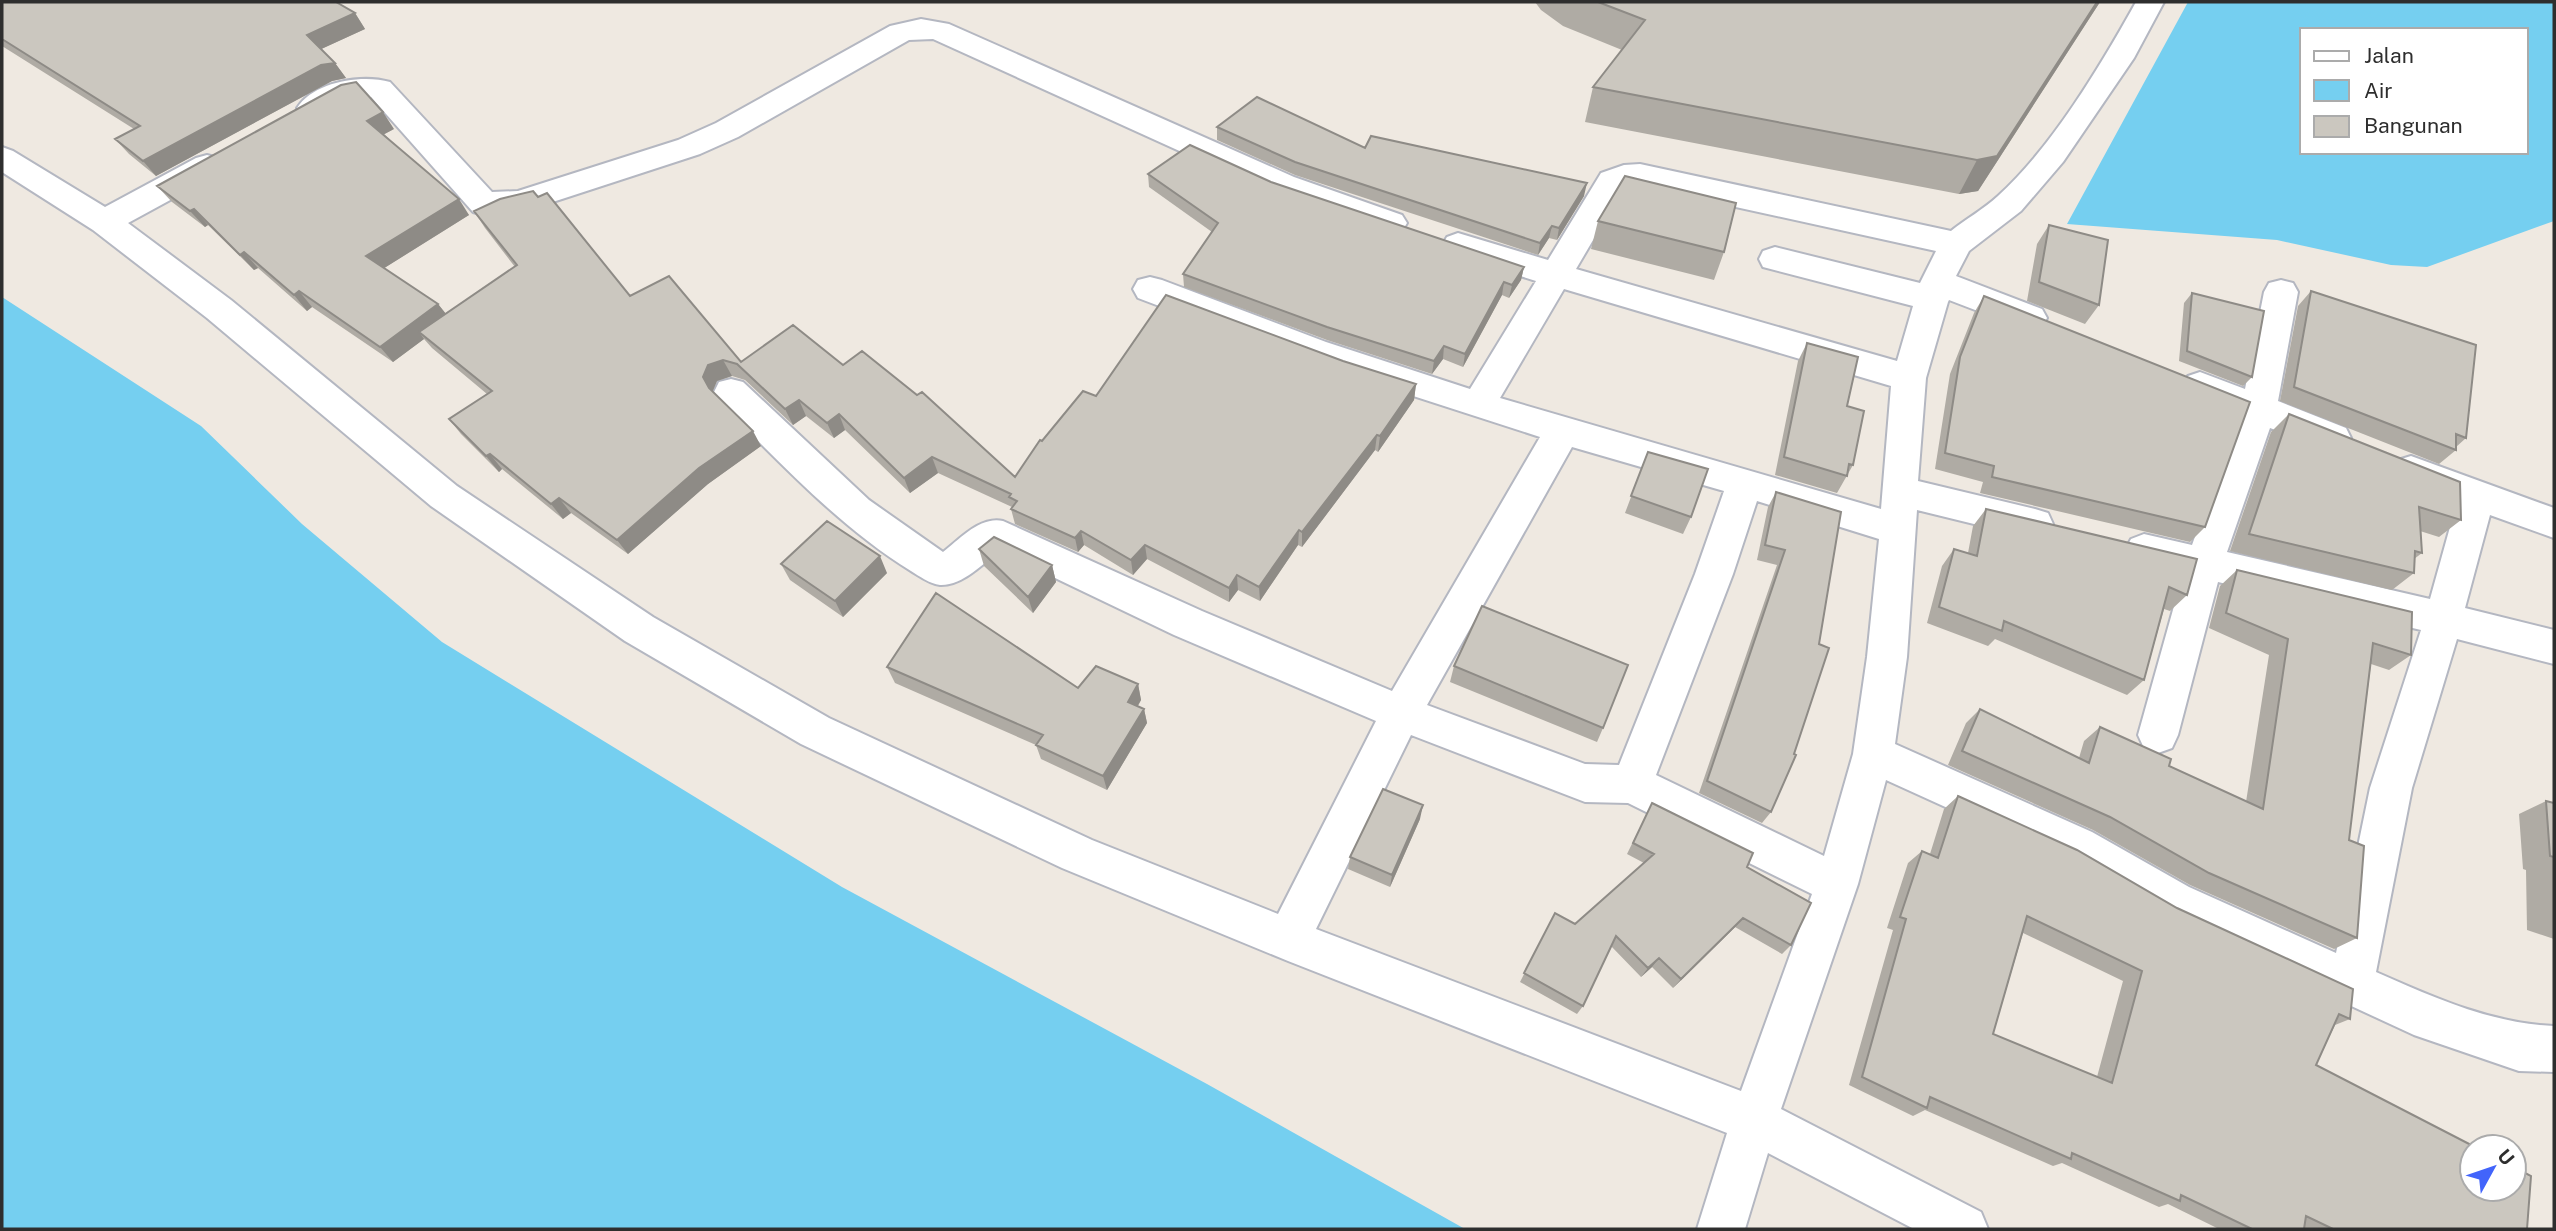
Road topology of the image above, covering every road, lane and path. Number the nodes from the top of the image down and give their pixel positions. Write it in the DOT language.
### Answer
graph roads {
  1 [pos="2150,2"];
  2 [pos="284,123"];
  3 [pos="236,150"];
  4 [pos="2,158"];
  5 [pos="104,222"];
  6 [pos="1956,244"];
  7 [pos="1775,259"];
  8 [pos="1555,276"];
  9 [pos="1150,289"];
  10 [pos="1935,290"];
  11 [pos="2281,292"];
  12 [pos="2066,332"];
  13 [pos="2169,373"];
  14 [pos="1909,378"];
  15 [pos="731,392"];
  16 [pos="1478,405"];
  17 [pos="2259,408"];
  18 [pos="1563,430"];
  19 [pos="1745,482"];
  20 [pos="1900,491"];
  21 [pos="2477,496"];
  22 [pos="2554,523"];
  23 [pos="1898,530"];
  24 [pos="2071,533"];
  25 [pos="2111,542"];
  26 [pos="2204,565"];
  27 [pos="2444,620"];
  28 [pos="2554,647"];
  29 [pos="1401,713"];
  30 [pos="2158,736"];
  31 [pos="1873,754"];
  32 [pos="1632,784"];
  33 [pos="1837,884"];
  34 [pos="1288,940"];
  35 [pos="2352,983"];
  36 [pos="2554,1049"];
  37 [pos="1754,1120"];
  38 [pos="1721,1229"];
  39 [pos="1964,1229"];
  1 -- 6 [label="street"];
  2 -- 8 [label="street"];
  3 -- 5 [label="street"];
  4 -- 5 [label="street"];
  5 -- 34 [label="street"];
  6 -- 8 [label="street"];
  6 -- 10 [label="street"];
  7 -- 10 [label="street"];
  8 -- 14 [label="street"];
  8 -- 16 [label="street"];
  9 -- 16 [label="street"];
  10 -- 12 [label="street"];
  10 -- 14 [label="street"];
  11 -- 17 [label="street"];
  13 -- 17 [label="street"];
  14 -- 20 [label="street"];
  15 -- 29 [label="street"];
  16 -- 18 [label="street"];
  17 -- 21 [label="street"];
  17 -- 26 [label="street"];
  18 -- 19 [label="street"];
  18 -- 29 [label="street"];
  19 -- 23 [label="street"];
  19 -- 32 [label="street"];
  20 -- 23 [label="street"];
  20 -- 24 [label="street"];
  21 -- 22 [label="street"];
  21 -- 27 [label="street"];
  23 -- 31 [label="street"];
  25 -- 26 [label="street"];
  26 -- 27 [label="street"];
  26 -- 30 [label="street"];
  27 -- 28 [label="street"];
  27 -- 35 [label="street"];
  29 -- 32 [label="street"];
  29 -- 34 [label="street"];
  31 -- 33 [label="street"];
  31 -- 35 [label="street"];
  32 -- 33 [label="street"];
  33 -- 37 [label="street"];
  34 -- 37 [label="street"];
  35 -- 36 [label="street"];
  37 -- 38 [label="street"];
  37 -- 39 [label="street"];
}
